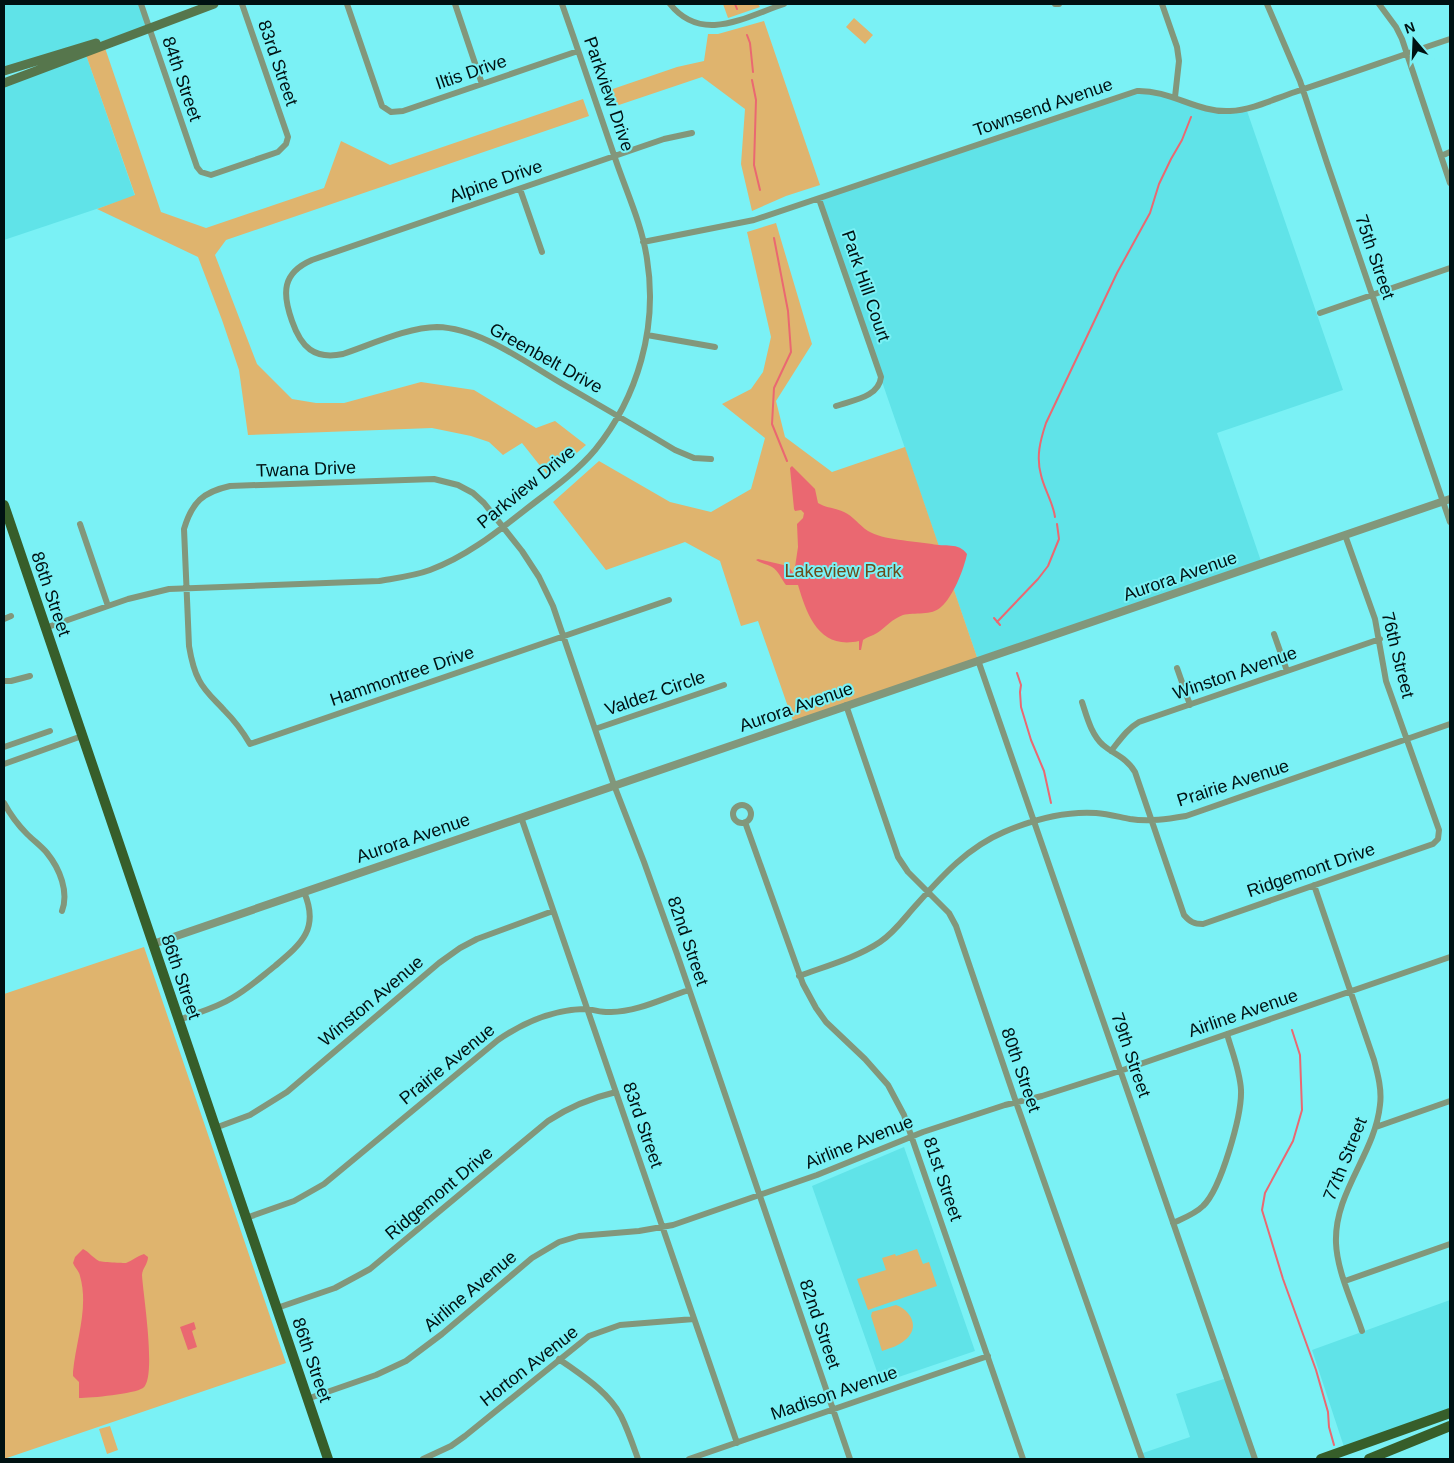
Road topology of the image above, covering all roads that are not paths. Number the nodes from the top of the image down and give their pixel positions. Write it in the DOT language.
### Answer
graph roads {
  1 [pos="141,4"];
  2 [pos="214,4"];
  3 [pos="242,4"];
  4 [pos="346,4"];
  5 [pos="455,4"];
  6 [pos="562,4"];
  7 [pos="670,4"];
  8 [pos="784,4"];
  9 [pos="1162,4"];
  10 [pos="1266,4"];
  11 [pos="1379,4"];
  12 [pos="149,27"];
  13 [pos="1450,39"];
  14 [pos="578,51"];
  15 [pos="1407,53"];
  16 [pos="4,71"];
  17 [pos="4,83"];
  18 [pos="482,84"];
  19 [pos="1303,90"];
  20 [pos="1175,97"];
  21 [pos="692,133"];
  22 [pos="1450,152"];
  23 [pos="614,156"];
  24 [pos="1441,156"];
  25 [pos="195,163"];
  26 [pos="1450,183"];
  27 [pos="520,189"];
  28 [pos="819,199"];
  29 [pos="643,242"];
  30 [pos="542,252"];
  31 [pos="1450,268"];
  32 [pos="1372,295"];
  33 [pos="1320,312"];
  34 [pos="648,336"];
  35 [pos="715,347"];
  36 [pos="343,354"];
  37 [pos="836,406"];
  38 [pos="617,416"];
  39 [pos="711,459"];
  40 [pos="434,478"];
  41 [pos="1447,500"];
  42 [pos="4,505"];
  43 [pos="1450,522"];
  44 [pos="80,524"];
  45 [pos="503,527"];
  46 [pos="1346,535"];
  47 [pos="187,588"];
  48 [pos="669,600"];
  49 [pos="108,606"];
  50 [pos="11,616"];
  51 [pos="4,619"];
  52 [pos="45,628"];
  53 [pos="1274,634"];
  54 [pos="564,636"];
  55 [pos="1380,639"];
  56 [pos="978,660"];
  57 [pos="1177,668"];
  58 [pos="1287,671"];
  59 [pos="30,676"];
  60 [pos="4,680"];
  61 [pos="724,685"];
  62 [pos="1082,702"];
  63 [pos="846,705"];
  64 [pos="1190,705"];
  65 [pos="1450,724"];
  66 [pos="595,729"];
  67 [pos="50,731"];
  68 [pos="82,736"];
  69 [pos="1407,739"];
  70 [pos="4,747"];
  71 [pos="1111,751"];
  72 [pos="4,764"];
  73 [pos="614,785"];
  74 [pos="4,803"];
  75 [pos="521,817"];
  76 [pos="1152,820"];
  77 [pos="745,822"];
  78 [pos="1034,822"];
  79 [pos="1438,839"];
  80 [pos="1314,885"];
  81 [pos="304,892"];
  82 [pos="929,892"];
  83 [pos="62,911"];
  84 [pos="553,911"];
  85 [pos="153,944"];
  86 [pos="1450,957"];
  87 [pos="799,976"];
  88 [pos="689,990"];
  89 [pos="1351,991"];
  90 [pos="587,1009"];
  91 [pos="179,1020"];
  92 [pos="1227,1034"];
  93 [pos="1120,1071"];
  94 [pos="616,1092"];
  95 [pos="1450,1101"];
  96 [pos="1016,1102"];
  97 [pos="1376,1127"];
  98 [pos="215,1128"];
  99 [pos="912,1136"];
  100 [pos="759,1195"];
  101 [pos="246,1218"];
  102 [pos="1173,1223"];
  103 [pos="662,1228"];
  104 [pos="1450,1244"];
  105 [pos="1345,1281"];
  106 [pos="277,1308"];
  107 [pos="694,1319"];
  108 [pos="1362,1331"];
  109 [pos="988,1356"];
  110 [pos="559,1359"];
  111 [pos="307,1398"];
  112 [pos="833,1410"];
  113 [pos="1450,1413"];
  114 [pos="1450,1426"];
  115 [pos="737,1443"];
  116 [pos="328,1459"];
  117 [pos="423,1459"];
  118 [pos="638,1459"];
  119 [pos="689,1459"];
  120 [pos="850,1459"];
  121 [pos="1023,1459"];
  122 [pos="1142,1459"];
  123 [pos="1255,1459"];
  124 [pos="1320,1459"];
  125 [pos="1369,1459"];
  1 -- 12 [label="street, 84th Street"];
  2 -- 12 [label="main road"];
  3 -- 25 [label="street, 83rd Street"];
  4 -- 18 [label="street, Iltis Drive"];
  5 -- 18 [label="street"];
  6 -- 14 [label="street, Parkview Drive"];
  7 -- 8 [label="street"];
  9 -- 20 [label="street"];
  10 -- 19 [label="street, 75th Street"];
  11 -- 15 [label="street"];
  12 -- 16 [label="main road"];
  12 -- 17 [label="main road"];
  12 -- 25 [label="street, 84th Street"];
  13 -- 15 [label="street, Townsend Avenue"];
  14 -- 18 [label="street, Iltis Drive"];
  14 -- 23 [label="street, Parkview Drive"];
  15 -- 19 [label="street, Townsend Avenue"];
  15 -- 24 [label="street"];
  19 -- 20 [label="street, Townsend Avenue"];
  19 -- 32 [label="street, 75th Street"];
  20 -- 28 [label="street, Townsend Avenue"];
  21 -- 23 [label="street, Alpine Drive"];
  22 -- 24 [label="street"];
  23 -- 27 [label="street, Alpine Drive"];
  23 -- 29 [label="street, Parkview Drive"];
  24 -- 26 [label="street"];
  27 -- 30 [label="street"];
  27 -- 36 [label="street, Alpine Drive"];
  28 -- 29 [label="street, Townsend Avenue"];
  28 -- 37 [label="street, Park Hill Court"];
  29 -- 34 [label="street, Parkview Drive"];
  31 -- 32 [label="street"];
  32 -- 33 [label="street"];
  32 -- 41 [label="street, 75th Street"];
  34 -- 35 [label="street"];
  34 -- 38 [label="street, Parkview Drive"];
  36 -- 38 [label="street, Greenbelt Drive"];
  38 -- 39 [label="street, Greenbelt Drive"];
  38 -- 45 [label="street, Parkview Drive"];
  40 -- 45 [label="street, 82nd Street"];
  40 -- 47 [label="street, Twana Drive"];
  41 -- 43 [label="street, 75th Street"];
  41 -- 46 [label="street, Aurora Avenue"];
  42 -- 52 [label="main road, 86th Street"];
  44 -- 49 [label="street"];
  45 -- 47 [label="street, Parkview Drive"];
  45 -- 54 [label="street, 82nd Street"];
  46 -- 55 [label="street, 76th Street"];
  46 -- 56 [label="street, Aurora Avenue"];
  47 -- 49 [label="street, Parkview Drive"];
  47 -- 54 [label="street, Hammontree Drive"];
  48 -- 54 [label="street, Hammontree Drive"];
  49 -- 52 [label="street, Parkview Drive"];
  50 -- 51 [label="street"];
  52 -- 68 [label="main road, 86th Street"];
  53 -- 58 [label="street"];
  54 -- 66 [label="street, 82nd Street"];
  55 -- 58 [label="street, Winston Avenue"];
  55 -- 69 [label="street, 76th Street"];
  56 -- 63 [label="street, Aurora Avenue"];
  56 -- 78 [label="street, 79th Street"];
  57 -- 64 [label="street"];
  58 -- 64 [label="street, Winston Avenue"];
  59 -- 60 [label="street"];
  61 -- 66 [label="street, Valdez Circle"];
  62 -- 71 [label="street"];
  63 -- 73 [label="street, Aurora Avenue"];
  63 -- 82 [label="street, 80th Street"];
  64 -- 71 [label="street, Winston Avenue"];
  65 -- 69 [label="street, Prairie Avenue"];
  66 -- 73 [label="street, 82nd Street"];
  67 -- 70 [label="street"];
  68 -- 72 [label="street"];
  68 -- 85 [label="main road, 86th Street"];
  69 -- 76 [label="street, Prairie Avenue"];
  69 -- 79 [label="street, 76th Street"];
  71 -- 76 [label="street"];
  73 -- 75 [label="street, Aurora Avenue"];
  73 -- 88 [label="street, 82nd Street"];
  74 -- 83 [label="street"];
  75 -- 81 [label="street, Aurora Avenue"];
  75 -- 84 [label="street, 83rd Street"];
  76 -- 78 [label="street, Prairie Avenue"];
  76 -- 80 [label="street, Ridgemont Drive"];
  77 -- 87 [label="street, 81st Street"];
  78 -- 82 [label="street, Prairie Avenue"];
  78 -- 93 [label="street, 79th Street"];
  79 -- 80 [label="street, Ridgemont Drive"];
  80 -- 89 [label="street, 77th Street"];
  81 -- 85 [label="street, Aurora Avenue"];
  81 -- 91 [label="street"];
  82 -- 87 [label="street, Prairie Avenue"];
  82 -- 96 [label="street, 80th Street"];
  84 -- 90 [label="street, 83rd Street"];
  84 -- 98 [label="street, Winston Avenue"];
  85 -- 91 [label="main road, 86th Street"];
  86 -- 89 [label="street, Airline Avenue"];
  87 -- 99 [label="street, 81st Street"];
  88 -- 90 [label="street, Prairie Avenue"];
  88 -- 100 [label="street, 82nd Street"];
  89 -- 92 [label="street, Airline Avenue"];
  89 -- 97 [label="street, 77th Street"];
  90 -- 94 [label="street, 83rd Street"];
  90 -- 101 [label="street, Prairie Avenue"];
  91 -- 98 [label="main road, 86th Street"];
  92 -- 93 [label="street, Airline Avenue"];
  92 -- 102 [label="street"];
  93 -- 96 [label="street, Airline Avenue"];
  93 -- 102 [label="street, 79th Street"];
  94 -- 103 [label="street, 83rd Street"];
  94 -- 106 [label="street, Ridgemont Drive"];
  95 -- 97 [label="street"];
  96 -- 99 [label="street, Airline Avenue"];
  96 -- 122 [label="street, 80th Street"];
  97 -- 105 [label="street, 77th Street"];
  98 -- 101 [label="main road, 86th Street"];
  99 -- 100 [label="street, Airline Avenue"];
  99 -- 109 [label="street, 81st Street"];
  100 -- 103 [label="street, Airline Avenue"];
  100 -- 112 [label="street, 82nd Street"];
  101 -- 106 [label="main road, 86th Street"];
  102 -- 123 [label="street, 79th Street"];
  103 -- 107 [label="street, 83rd Street"];
  103 -- 111 [label="street, Airline Avenue"];
  104 -- 105 [label="street"];
  105 -- 108 [label="street, 77th Street"];
  106 -- 111 [label="main road, 86th Street"];
  107 -- 110 [label="street, Horton Avenue"];
  107 -- 115 [label="street, 83rd Street"];
  109 -- 112 [label="street, Madison Avenue"];
  109 -- 121 [label="street, 81st Street"];
  110 -- 117 [label="street, Horton Avenue"];
  110 -- 118 [label="street"];
  111 -- 116 [label="main road, 86th Street"];
  112 -- 115 [label="street, Madison Avenue"];
  112 -- 120 [label="street, 82nd Street"];
  113 -- 124 [label="main road"];
  114 -- 125 [label="main road"];
  115 -- 119 [label="street, Madison Avenue"];
}
